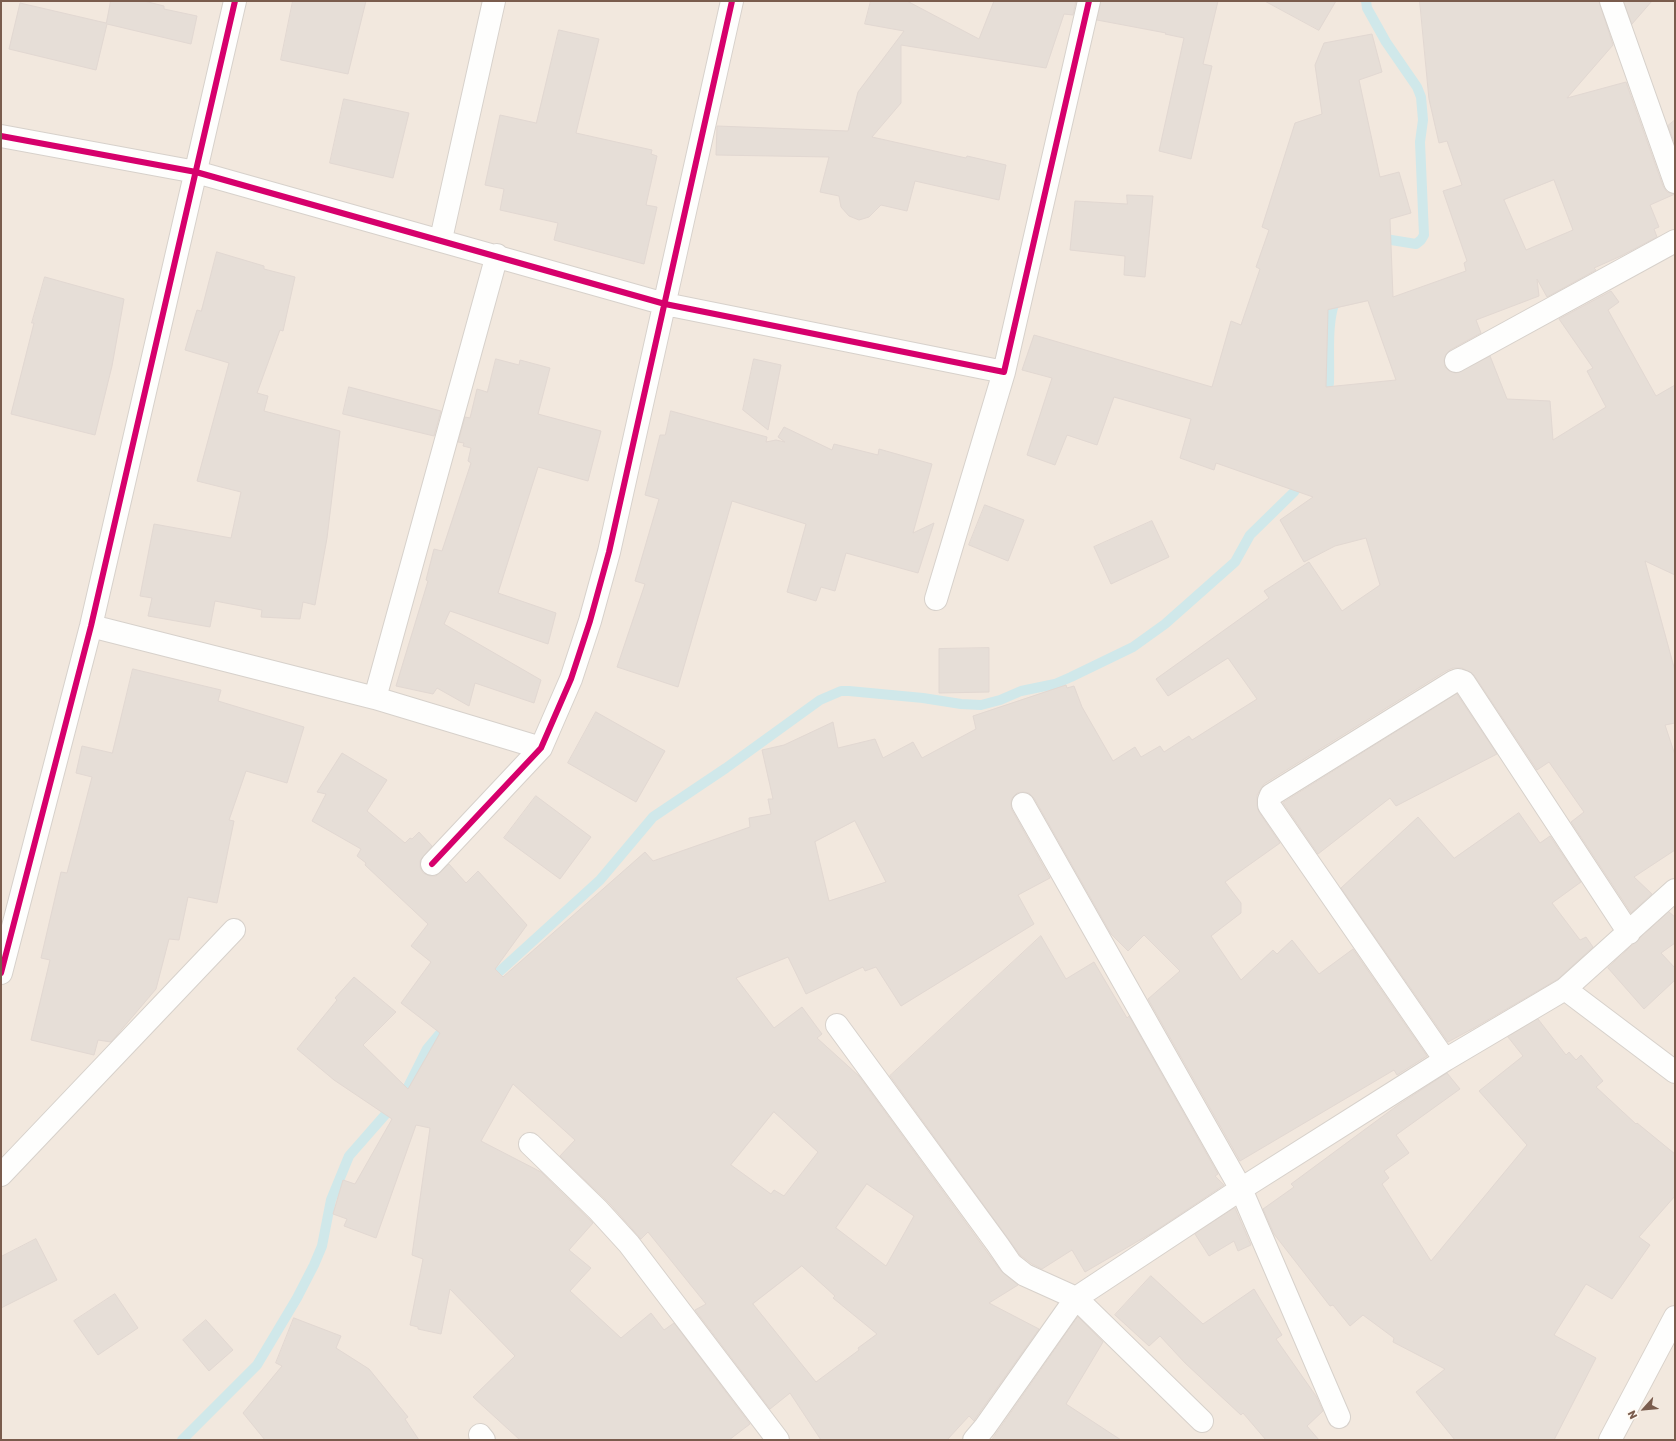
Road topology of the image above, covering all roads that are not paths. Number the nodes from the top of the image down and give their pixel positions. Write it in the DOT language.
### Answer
graph roads {
  1 [pos="235,1"];
  2 [pos="494,1"];
  3 [pos="732,1"];
  4 [pos="1089,1"];
  5 [pos="1612,1"];
  6 [pos="1,136"];
  7 [pos="196,172"];
  8 [pos="1675,182"];
  9 [pos="441,239"];
  10 [pos="1675,241"];
  11 [pos="497,256"];
  12 [pos="665,304"];
  13 [pos="1456,361"];
  14 [pos="1004,372"];
  15 [pos="936,599"];
  16 [pos="91,626"];
  17 [pos="375,698"];
  18 [pos="541,748"];
  19 [pos="1023,804"];
  20 [pos="432,864"];
  21 [pos="1675,890"];
  22 [pos="234,930"];
  23 [pos="1629,933"];
  24 [pos="1,973"];
  25 [pos="1565,989"];
  26 [pos="837,1025"];
  27 [pos="1445,1060"];
  28 [pos="1675,1072"];
  29 [pos="530,1144"];
  30 [pos="1,1175"];
  31 [pos="1241,1189"];
  32 [pos="1076,1298"];
  33 [pos="1675,1317"];
  34 [pos="1339,1417"];
  35 [pos="1202,1421"];
  36 [pos="778,1440"];
  37 [pos="974,1440"];
  38 [pos="1610,1440"];
  1 -- 7 [label="street"];
  2 -- 9 [label="street"];
  3 -- 12 [label="street"];
  4 -- 14 [label="street"];
  5 -- 8 [label="street"];
  6 -- 7 [label="street"];
  7 -- 9 [label="street"];
  7 -- 16 [label="street"];
  9 -- 11 [label="street"];
  10 -- 13 [label="street"];
  11 -- 12 [label="street"];
  11 -- 17 [label="street"];
  12 -- 14 [label="street"];
  12 -- 18 [label="street"];
  14 -- 15 [label="street"];
  16 -- 17 [label="street"];
  16 -- 24 [label="street"];
  17 -- 18 [label="street"];
  18 -- 20 [label="street"];
  19 -- 31 [label="street"];
  21 -- 23 [label="street"];
  22 -- 30 [label="street"];
  23 -- 25 [label="street"];
  23 -- 27 [label="street"];
  25 -- 27 [label="street"];
  25 -- 28 [label="street"];
  26 -- 32 [label="street"];
  27 -- 31 [label="street"];
  29 -- 36 [label="street"];
  31 -- 32 [label="street"];
  31 -- 34 [label="street"];
  32 -- 35 [label="street"];
  32 -- 37 [label="street"];
  33 -- 38 [label="street"];
}
